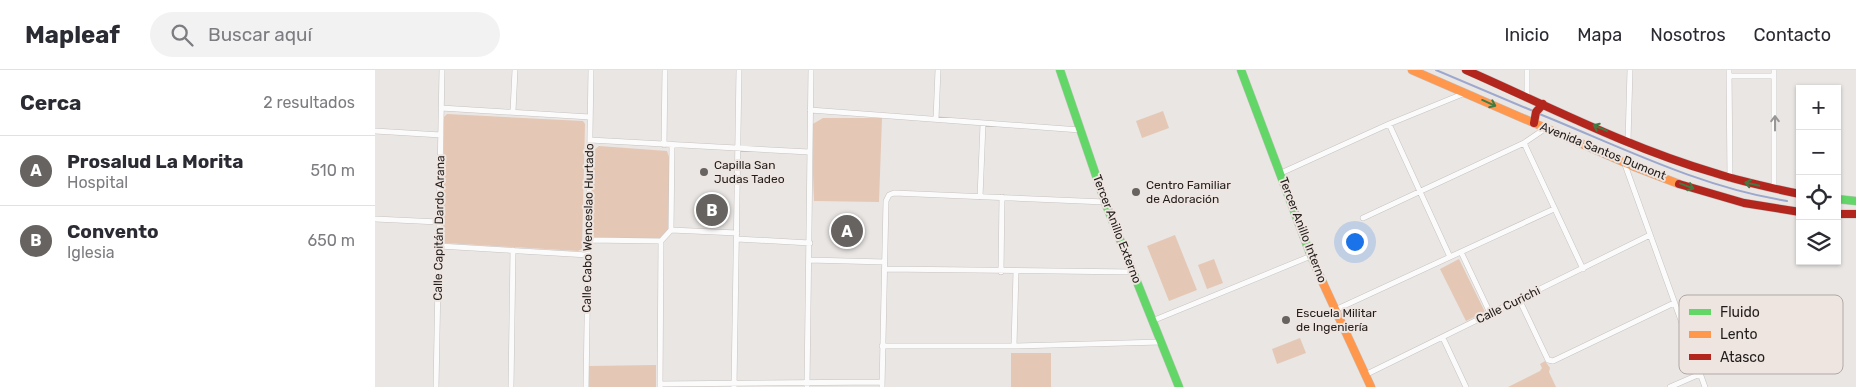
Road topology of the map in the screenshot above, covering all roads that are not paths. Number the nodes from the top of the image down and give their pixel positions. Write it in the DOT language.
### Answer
graph roads {
  1 [pos="442,70"];
  2 [pos="515,70"];
  3 [pos="591,70"];
  4 [pos="665,70"];
  5 [pos="739,70"];
  6 [pos="811,70"];
  7 [pos="938,70"];
  8 [pos="1060,70"];
  9 [pos="1241,70"];
  10 [pos="1412,70"];
  11 [pos="1466,70"];
  12 [pos="1527,70"];
  13 [pos="1630,70"];
  14 [pos="1729,73"];
  15 [pos="1775,73"];
  16 [pos="1465,93"];
  17 [pos="1527,97"];
  18 [pos="1541,106"];
  19 [pos="441,108"];
  20 [pos="810,110"];
  21 [pos="513,111"];
  22 [pos="590,116"];
  23 [pos="936,119"];
  24 [pos="1534,121"];
  25 [pos="983,124"];
  26 [pos="1389,124"];
  27 [pos="1546,128"];
  28 [pos="1080,130"];
  29 [pos="375,131"];
  30 [pos="441,136"];
  31 [pos="590,140"];
  32 [pos="1629,141"];
  33 [pos="1524,143"];
  34 [pos="664,145"];
  35 [pos="672,145"];
  36 [pos="737,147"];
  37 [pos="809,152"];
  38 [pos="1624,162"];
  39 [pos="1281,173"];
  40 [pos="1730,178"];
  41 [pos="1774,189"];
  42 [pos="1419,191"];
  43 [pos="1796,193"];
  44 [pos="980,197"];
  45 [pos="1002,197"];
  46 [pos="1853,200"];
  47 [pos="1105,202"];
  48 [pos="1841,202"];
  49 [pos="1554,209"];
  50 [pos="1796,211"];
  51 [pos="1841,214"];
  52 [pos="1856,214"];
  53 [pos="1363,218"];
  54 [pos="375,219"];
  55 [pos="439,222"];
  56 [pos="671,230"];
  57 [pos="1650,235"];
  58 [pos="737,236"];
  59 [pos="588,240"];
  60 [pos="661,241"];
  61 [pos="810,243"];
  62 [pos="439,246"];
  63 [pos="513,250"];
  64 [pos="1461,252"];
  65 [pos="588,255"];
  66 [pos="1311,256"];
  67 [pos="1450,257"];
  68 [pos="809,260"];
  69 [pos="885,262"];
  70 [pos="885,269"];
  71 [pos="1583,269"];
  72 [pos="1016,271"];
  73 [pos="1001,272"];
  74 [pos="1133,272"];
  75 [pos="1519,299"];
  76 [pos="1674,303"];
  77 [pos="1335,310"];
  78 [pos="1490,313"];
  79 [pos="1679,317"];
  80 [pos="1152,321"];
  81 [pos="1443,338"];
  82 [pos="1161,342"];
  83 [pos="882,346"];
  84 [pos="1015,346"];
  85 [pos="1700,374"];
  86 [pos="1365,375"];
  87 [pos="807,384"];
  88 [pos="882,384"];
  89 [pos="734,385"];
  90 [pos="660,386"];
  91 [pos="436,387"];
  92 [pos="511,387"];
  93 [pos="586,387"];
  94 [pos="1179,387"];
  95 [pos="1371,387"];
  96 [pos="1466,387"];
  97 [pos="1669,387"];
  98 [pos="1705,387"];
  1 -- 19 [label="street, Calle Capitán Dardo Arana"];
  2 -- 21 [label="street"];
  3 -- 22 [label="street, Calle Cabo Wenceslao Hurtado"];
  4 -- 34 [label="street"];
  5 -- 36 [label="street"];
  6 -- 20 [label="street"];
  7 -- 23 [label="street"];
  8 -- 28 [label="main road, Tercer Anillo Externo"];
  9 -- 39 [label="main road, Tercer Anillo Interno"];
  10 -- 16 [label="main road, Avenida Santos Dumont"];
  11 -- 17 [label="main road, Avenida Santos Dumont"];
  12 -- 17 [label="street"];
  13 -- 32 [label="street"];
  14 -- 15 [label="street"];
  14 -- 40 [label="street"];
  41 -- 15 [label="street, one-way"];
  16 -- 24 [label="main road, Avenida Santos Dumont, one-way"];
  16 -- 26 [label="street"];
  17 -- 18 [label="main road, Avenida Santos Dumont"];
  18 -- 24 [label="main road"];
  32 -- 18 [label="main road, Avenida Santos Dumont, one-way"];
  19 -- 21 [label="street"];
  19 -- 30 [label="street, Calle Capitán Dardo Arana"];
  20 -- 23 [label="street"];
  20 -- 37 [label="street"];
  21 -- 22 [label="street"];
  22 -- 31 [label="street, Calle Cabo Wenceslao Hurtado"];
  23 -- 25 [label="street"];
  24 -- 27 [label="main road, Avenida Santos Dumont"];
  25 -- 28 [label="street"];
  25 -- 44 [label="street"];
  26 -- 39 [label="street"];
  26 -- 42 [label="street"];
  27 -- 33 [label="street"];
  27 -- 38 [label="main road, Avenida Santos Dumont"];
  28 -- 47 [label="main road, Tercer Anillo Externo"];
  29 -- 30 [label="street"];
  30 -- 55 [label="street, Calle Capitán Dardo Arana"];
  31 -- 34 [label="street"];
  31 -- 59 [label="street, Calle Cabo Wenceslao Hurtado"];
  32 -- 40 [label="main road, Avenida Santos Dumont"];
  33 -- 42 [label="street"];
  33 -- 49 [label="street"];
  34 -- 35 [label="street"];
  35 -- 36 [label="street"];
  35 -- 56 [label="street"];
  36 -- 37 [label="street"];
  36 -- 58 [label="street"];
  37 -- 61 [label="street"];
  38 -- 50 [label="main road, Avenida Santos Dumont, one-way"];
  38 -- 57 [label="street"];
  39 -- 66 [label="main road, Tercer Anillo Interno"];
  41 -- 40 [label="main road, Avenida Santos Dumont, one-way"];
  41 -- 43 [label="main road, Avenida Santos Dumont"];
  42 -- 53 [label="street"];
  42 -- 67 [label="street"];
  44 -- 45 [label="street"];
  44 -- 69 [label="street"];
  45 -- 47 [label="street"];
  45 -- 73 [label="street"];
  46 -- 48 [label="main road"];
  47 -- 74 [label="main road, Tercer Anillo Externo"];
  49 -- 64 [label="street"];
  49 -- 71 [label="street"];
  51 -- 52 [label="main road"];
  54 -- 55 [label="street"];
  55 -- 62 [label="street, Calle Capitán Dardo Arana"];
  56 -- 58 [label="street"];
  56 -- 60 [label="street"];
  57 -- 71 [label="street, Calle Curichi"];
  57 -- 76 [label="street"];
  58 -- 61 [label="street"];
  58 -- 89 [label="street"];
  59 -- 60 [label="street"];
  59 -- 65 [label="street, Calle Cabo Wenceslao Hurtado"];
  60 -- 90 [label="street"];
  61 -- 68 [label="street"];
  62 -- 63 [label="street"];
  62 -- 91 [label="street, Calle Capitán Dardo Arana"];
  63 -- 65 [label="street"];
  63 -- 92 [label="street"];
  64 -- 67 [label="street"];
  64 -- 78 [label="street"];
  65 -- 93 [label="street, Calle Cabo Wenceslao Hurtado"];
  66 -- 77 [label="main road, Tercer Anillo Interno"];
  66 -- 80 [label="street"];
  67 -- 77 [label="street"];
  68 -- 69 [label="street"];
  68 -- 87 [label="street"];
  69 -- 70 [label="street"];
  70 -- 73 [label="street"];
  70 -- 83 [label="street"];
  71 -- 75 [label="street, Calle Curichi"];
  72 -- 73 [label="street"];
  72 -- 74 [label="street"];
  72 -- 84 [label="street"];
  74 -- 80 [label="main road, Tercer Anillo Externo"];
  75 -- 76 [label="street"];
  75 -- 78 [label="street, Calle Curichi"];
  76 -- 79 [label="street"];
  77 -- 86 [label="main road, Tercer Anillo Interno"];
  78 -- 81 [label="street, Calle Curichi"];
  80 -- 82 [label="main road, Tercer Anillo Externo"];
  81 -- 86 [label="street, Calle Curichi"];
  81 -- 96 [label="street"];
  82 -- 84 [label="street"];
  82 -- 94 [label="main road, Tercer Anillo Externo"];
  83 -- 84 [label="street"];
  83 -- 88 [label="street"];
  85 -- 97 [label="street"];
  85 -- 98 [label="street"];
  86 -- 95 [label="main road, Tercer Anillo Interno"];
  87 -- 88 [label="street"];
  87 -- 89 [label="street"];
  89 -- 90 [label="street"];
}
